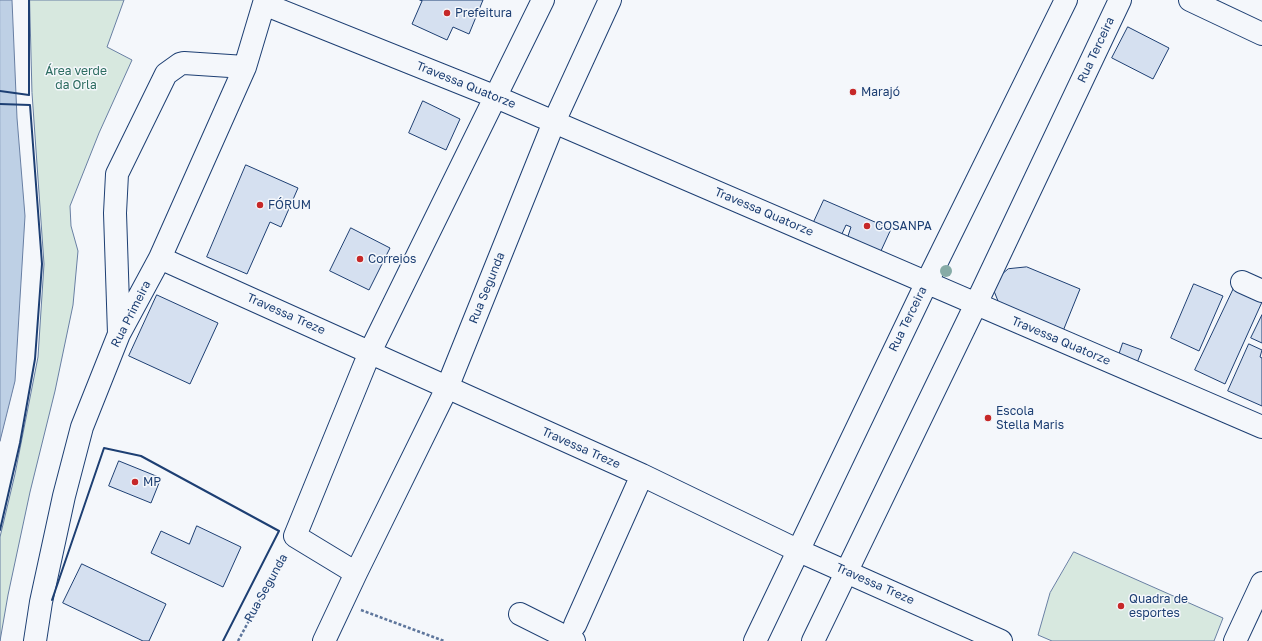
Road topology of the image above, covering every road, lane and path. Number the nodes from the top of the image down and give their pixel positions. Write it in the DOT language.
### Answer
graph roads {
  1 [pos="543,0"];
  2 [pos="610,0"];
  3 [pos="1066,0"];
  4 [pos="1120,0"];
  5 [pos="1190,0"];
  6 [pos="264,2"];
  7 [pos="1262,34"];
  8 [pos="245,67"];
  9 [pos="496,97"];
  10 [pos="554,122"];
  11 [pos="160,258"];
  12 [pos="927,282"];
  13 [pos="1242,282"];
  14 [pos="1262,291"];
  15 [pos="976,304"];
  16 [pos="119,334"];
  17 [pos="370,352"];
  18 [pos="447,388"];
  19 [pos="1262,427"];
  20 [pos="642,475"];
  21 [pos="295,536"];
  22 [pos="797,550"];
  23 [pos="847,572"];
  24 [pos="356,573"];
  25 [pos="1262,583"];
  26 [pos="342,603"];
  27 [pos="520,614"];
  28 [pos="575,633"];
  29 [pos="35,641"];
  30 [pos="238,641"];
  31 [pos="324,641"];
  32 [pos="444,641"];
  33 [pos="755,641"];
  34 [pos="813,641"];
  35 [pos="1001,641"];
  36 [pos="1235,641"];
  1 -- 9 [label="street"];
  2 -- 10 [label="street, Rua Segunda"];
  3 -- 12 [label="street, Rua Terceira"];
  4 -- 15 [label="street, Rua Terceira"];
  5 -- 7 [label="street"];
  6 -- 8 [label="street, Rua Primeira"];
  6 -- 9 [label="street, Travessa Quatorze"];
  8 -- 11 [label="street, Rua Primeira"];
  8 -- 16 [label="street"];
  9 -- 10 [label="street, Travessa Quatorze"];
  9 -- 17 [label="street"];
  10 -- 12 [label="street, Travessa Quatorze"];
  10 -- 18 [label="street, Rua Segunda"];
  11 -- 16 [label="street, Rua Primeira"];
  11 -- 17 [label="street, Travessa Treze"];
  12 -- 15 [label="street, Travessa Quatorze"];
  12 -- 22 [label="street, Rua Terceira"];
  13 -- 14 [label="street"];
  15 -- 19 [label="street, Travessa Quatorze"];
  15 -- 23 [label="street, Rua Terceira"];
  16 -- 29 [label="street, Rua Primeira"];
  17 -- 18 [label="street, Travessa Treze"];
  17 -- 21 [label="street"];
  18 -- 20 [label="street, Travessa Treze"];
  18 -- 24 [label="street, Rua Segunda"];
  20 -- 22 [label="street, Travessa Treze"];
  20 -- 28 [label="street"];
  21 -- 24 [label="street"];
  21 -- 30 [label="path, Rua Segunda"];
  22 -- 23 [label="street, Travessa Treze"];
  22 -- 33 [label="street, Rua Terceira"];
  23 -- 34 [label="street, Rua Terceira"];
  23 -- 35 [label="street, Travessa Treze"];
  24 -- 26 [label="street, Rua Segunda"];
  25 -- 36 [label="street"];
  26 -- 31 [label="street, Rua Segunda"];
  26 -- 32 [label="path"];
  27 -- 28 [label="street"];
}
